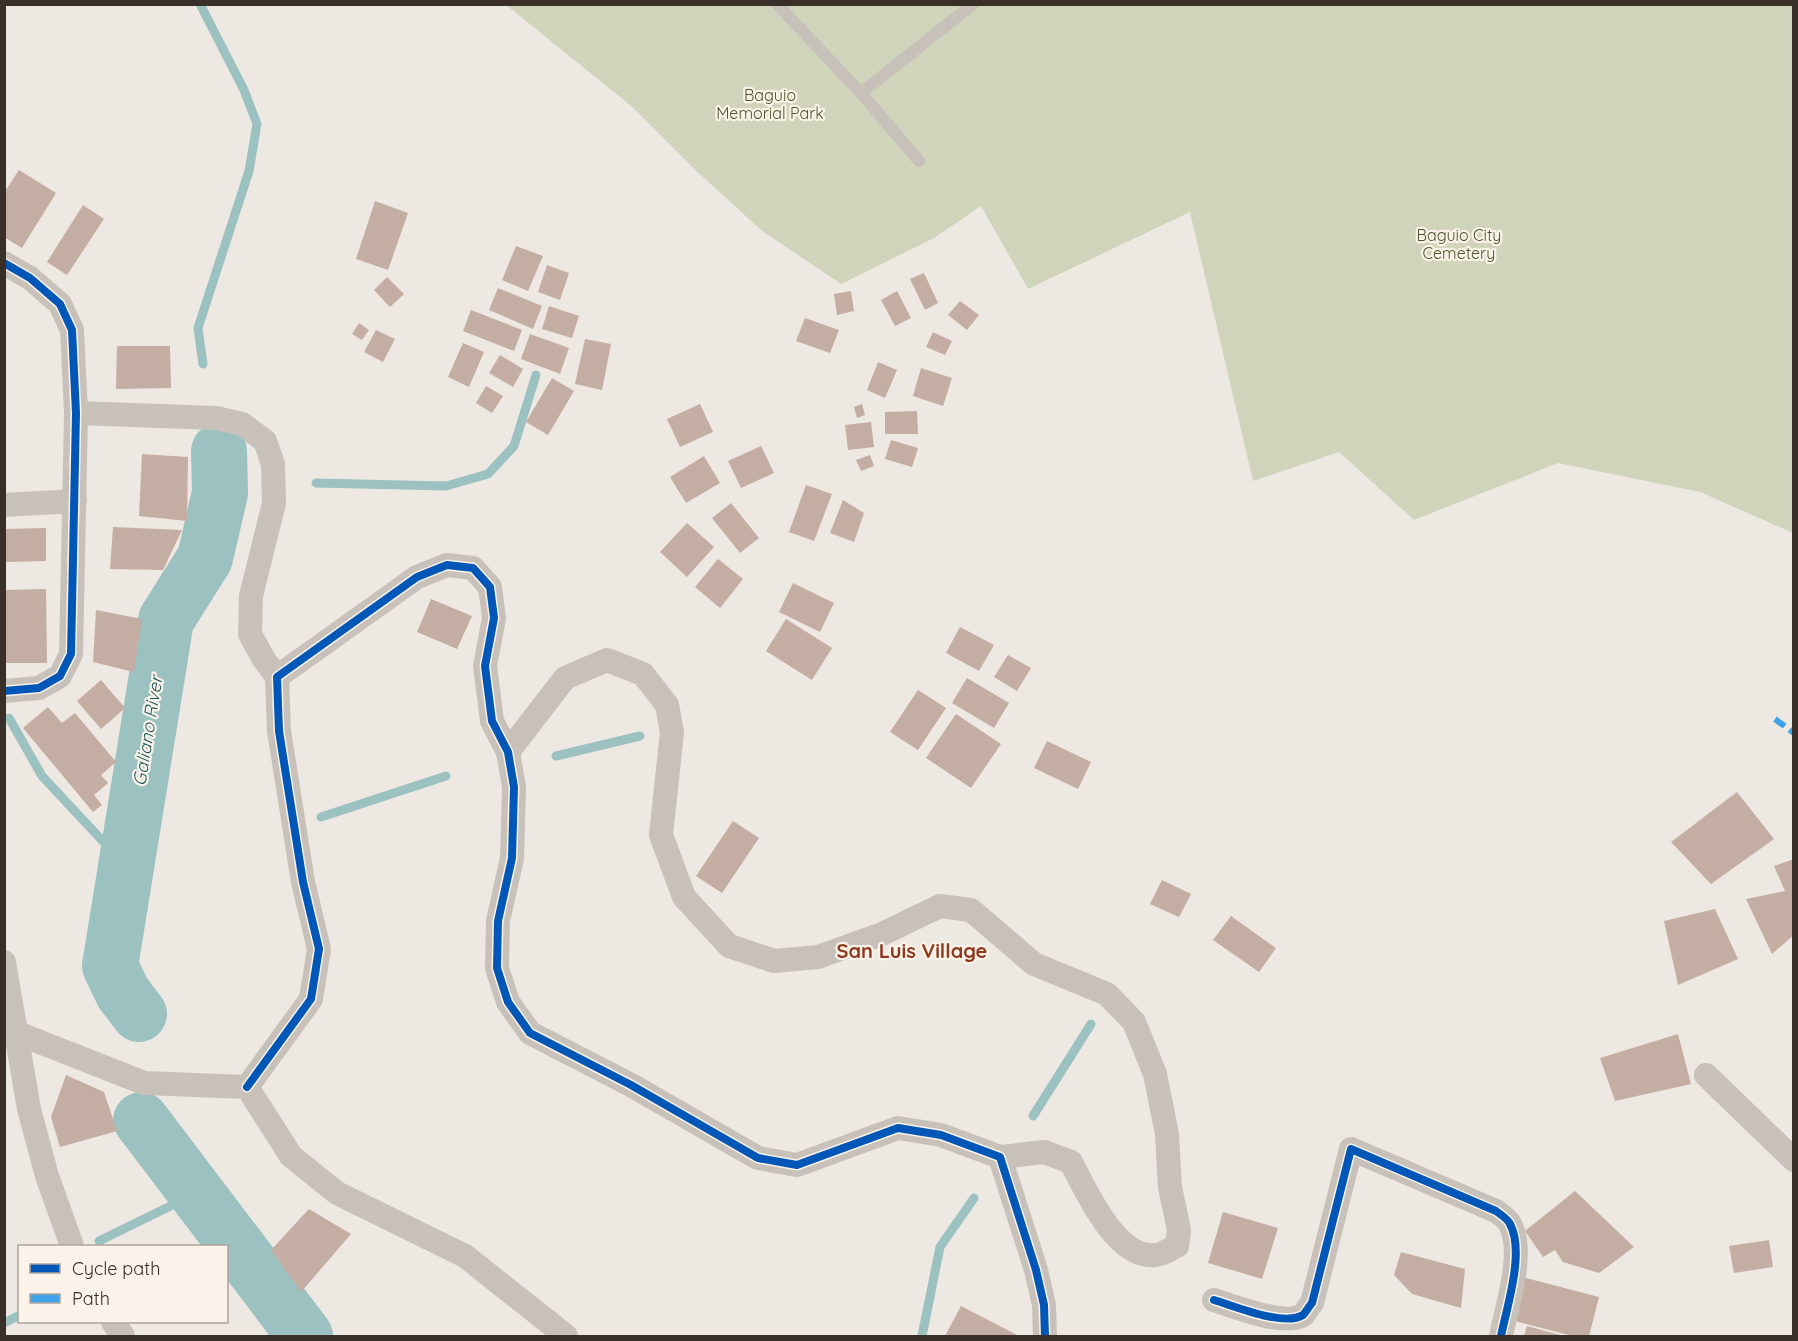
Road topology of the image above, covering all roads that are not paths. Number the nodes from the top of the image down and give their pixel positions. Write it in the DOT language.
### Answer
graph roads {
  1 [pos="777,4"];
  2 [pos="973,4"];
  3 [pos="861,93"];
  4 [pos="919,161"];
  5 [pos="4,263"];
  6 [pos="76,413"];
  7 [pos="75,501"];
  8 [pos="4,505"];
  9 [pos="277,677"];
  10 [pos="4,691"];
  11 [pos="508,752"];
  12 [pos="4,962"];
  13 [pos="17,1033"];
  14 [pos="1706,1075"];
  15 [pos="247,1087"];
  16 [pos="1000,1157"];
  17 [pos="1794,1160"];
  18 [pos="72,1245"];
  19 [pos="1214,1300"];
  20 [pos="114,1323"];
  21 [pos="123,1336"];
  22 [pos="566,1336"];
  23 [pos="1045,1336"];
  24 [pos="1501,1336"];
  1 -- 3 [label="lane"];
  2 -- 3 [label="lane"];
  3 -- 4 [label="lane"];
  5 -- 6 [label="street"];
  6 -- 7 [label="street"];
  6 -- 9 [label="street"];
  7 -- 8 [label="street"];
  7 -- 10 [label="street"];
  9 -- 11 [label="street"];
  9 -- 15 [label="street"];
  11 -- 16 [label="street"];
  11 -- 16 [label="street"];
  12 -- 13 [label="street"];
  13 -- 15 [label="street"];
  13 -- 18 [label="street"];
  14 -- 17 [label="street"];
  15 -- 22 [label="street"];
  16 -- 23 [label="street"];
  19 -- 24 [label="street"];
  20 -- 21 [label="street"];
}
